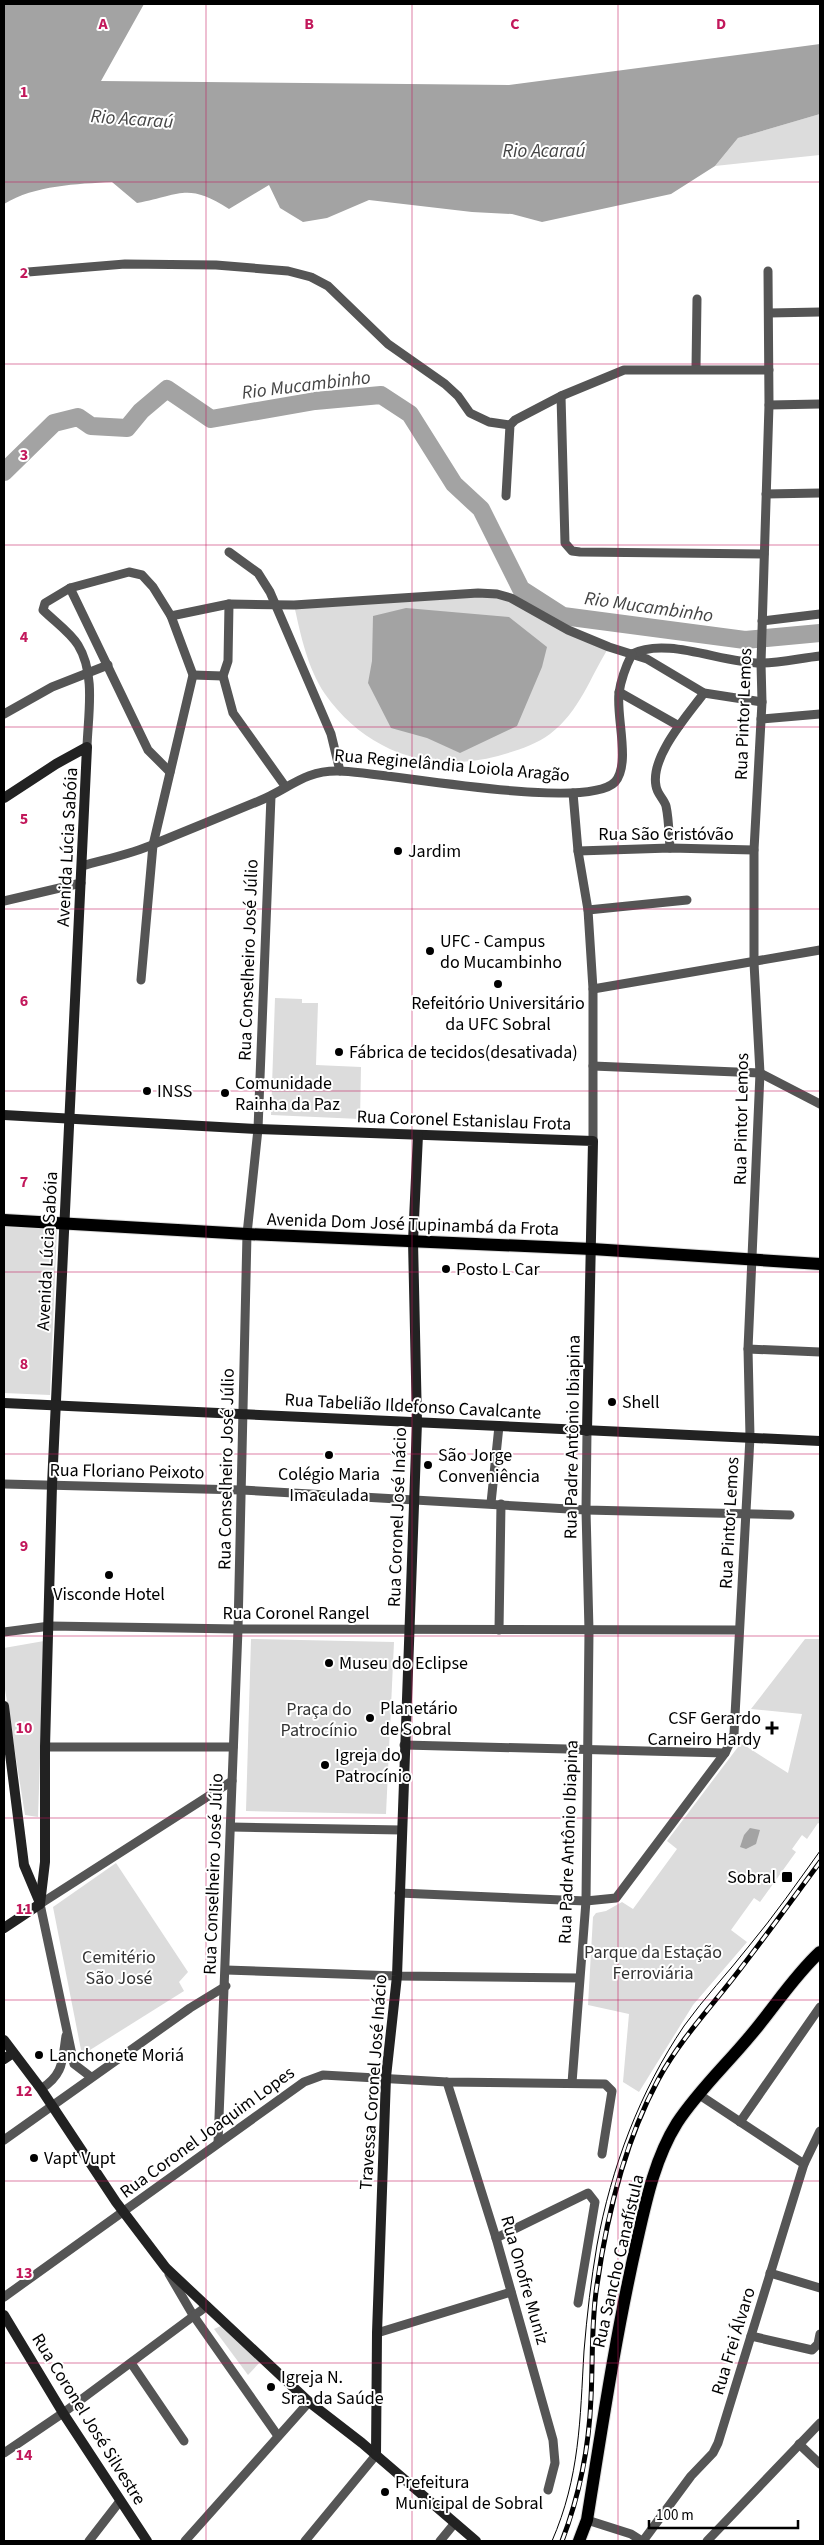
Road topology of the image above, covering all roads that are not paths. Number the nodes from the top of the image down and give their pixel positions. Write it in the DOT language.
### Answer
graph roads {
  1 [pos="768,271"];
  2 [pos="28,272"];
  3 [pos="698,299"];
  4 [pos="820,312"];
  5 [pos="769,313"];
  6 [pos="696,368"];
  7 [pos="769,370"];
  8 [pos="561,396"];
  9 [pos="820,404"];
  10 [pos="769,405"];
  11 [pos="510,425"];
  12 [pos="820,493"];
  13 [pos="766,494"];
  14 [pos="506,496"];
  15 [pos="229,552"];
  16 [pos="764,554"];
  17 [pos="70,588"];
  18 [pos="229,604"];
  19 [pos="275,605"];
  20 [pos="820,614"];
  21 [pos="170,616"];
  22 [pos="762,624"];
  23 [pos="632,654"];
  24 [pos="820,656"];
  25 [pos="761,664"];
  26 [pos="108,665"];
  27 [pos="89,672"];
  28 [pos="194,675"];
  29 [pos="222,676"];
  30 [pos="619,692"];
  31 [pos="704,693"];
  32 [pos="762,702"];
  33 [pos="4,714"];
  34 [pos="820,714"];
  35 [pos="761,719"];
  36 [pos="679,726"];
  37 [pos="87,748"];
  38 [pos="340,771"];
  39 [pos="170,772"];
  40 [pos="285,786"];
  41 [pos="573,793"];
  42 [pos="271,796"];
  43 [pos="4,798"];
  44 [pos="153,845"];
  45 [pos="670,848"];
  46 [pos="754,850"];
  47 [pos="578,851"];
  48 [pos="82,866"];
  49 [pos="81,884"];
  50 [pos="687,900"];
  51 [pos="4,901"];
  52 [pos="588,910"];
  53 [pos="820,950"];
  54 [pos="754,963"];
  55 [pos="141,980"];
  56 [pos="593,990"];
  57 [pos="593,1066"];
  58 [pos="760,1073"];
  59 [pos="820,1104"];
  60 [pos="4,1115"];
  61 [pos="70,1118"];
  62 [pos="258,1129"];
  63 [pos="418,1136"];
  64 [pos="593,1141"];
  65 [pos="4,1220"];
  66 [pos="63,1224"];
  67 [pos="247,1234"];
  68 [pos="413,1241"];
  69 [pos="592,1249"];
  70 [pos="753,1260"];
  71 [pos="820,1264"];
  72 [pos="748,1349"];
  73 [pos="820,1352"];
  74 [pos="4,1403"];
  75 [pos="57,1405"];
  76 [pos="243,1414"];
  77 [pos="417,1422"];
  78 [pos="500,1426"];
  79 [pos="587,1431"];
  80 [pos="750,1437"];
  81 [pos="820,1440"];
  82 [pos="4,1484"];
  83 [pos="52,1486"];
  84 [pos="242,1490"];
  85 [pos="413,1499"];
  86 [pos="490,1503"];
  87 [pos="501,1504"];
  88 [pos="586,1510"];
  89 [pos="746,1514"];
  90 [pos="790,1515"];
  91 [pos="50,1626"];
  92 [pos="238,1629"];
  93 [pos="408,1630"];
  94 [pos="499,1630"];
  95 [pos="739,1630"];
  96 [pos="589,1631"];
  97 [pos="4,1632"];
  98 [pos="4,1706"];
  99 [pos="5,1720"];
  100 [pos="404,1745"];
  101 [pos="45,1747"];
  102 [pos="233,1747"];
  103 [pos="587,1748"];
  104 [pos="725,1753"];
  105 [pos="232,1781"];
  106 [pos="231,1827"];
  107 [pos="402,1830"];
  108 [pos="45,1862"];
  109 [pos="24,1865"];
  110 [pos="399,1893"];
  111 [pos="586,1901"];
  112 [pos="40,1904"];
  113 [pos="4,1928"];
  114 [pos="820,1952"];
  115 [pos="226,1970"];
  116 [pos="397,1976"];
  117 [pos="578,1978"];
  118 [pos="226,1986"];
  119 [pos="820,2007"];
  120 [pos="67,2028"];
  121 [pos="4,2040"];
  122 [pos="13,2053"];
  123 [pos="4,2059"];
  124 [pos="91,2077"];
  125 [pos="386,2077"];
  126 [pos="447,2082"];
  127 [pos="572,2084"];
  128 [pos="41,2089"];
  129 [pos="698,2094"];
  130 [pos="52,2106"];
  131 [pos="740,2122"];
  132 [pos="820,2131"];
  133 [pos="4,2140"];
  134 [pos="218,2143"];
  135 [pos="811,2151"];
  136 [pos="602,2154"];
  137 [pos="820,2156"];
  138 [pos="804,2164"];
  139 [pos="124,2212"];
  140 [pos="496,2238"];
  141 [pos="166,2268"];
  142 [pos="770,2273"];
  143 [pos="820,2288"];
  144 [pos="512,2292"];
  145 [pos="4,2297"];
  146 [pos="578,2303"];
  147 [pos="207,2306"];
  148 [pos="4,2315"];
  149 [pos="193,2315"];
  150 [pos="377,2333"];
  151 [pos="820,2334"];
  152 [pos="752,2336"];
  153 [pos="131,2363"];
  154 [pos="308,2402"];
  155 [pos="63,2413"];
  156 [pos="820,2422"];
  157 [pos="278,2436"];
  158 [pos="184,2441"];
  159 [pos="799,2444"];
  160 [pos="4,2453"];
  161 [pos="376,2454"];
  162 [pos="820,2464"];
  163 [pos="548,2490"];
  164 [pos="120,2500"];
  165 [pos="587,2520"];
  166 [pos="454,2524"];
  167 [pos="89,2541"];
  168 [pos="147,2541"];
  169 [pos="184,2541"];
  170 [pos="305,2541"];
  171 [pos="440,2541"];
  172 [pos="476,2541"];
  173 [pos="579,2541"];
  174 [pos="642,2541"];
  175 [pos="707,2541"];
  1 -- 5 [label="street, Rua Pintor Lemos"];
  2 -- 11 [label="street"];
  3 -- 6 [label="street"];
  4 -- 5 [label="street"];
  5 -- 7 [label="street, Rua Pintor Lemos"];
  6 -- 7 [label="street"];
  6 -- 8 [label="street"];
  7 -- 10 [label="street, Rua Pintor Lemos"];
  8 -- 11 [label="street"];
  8 -- 16 [label="street"];
  9 -- 10 [label="street"];
  10 -- 13 [label="street, Rua Pintor Lemos"];
  11 -- 14 [label="street"];
  12 -- 13 [label="street"];
  13 -- 16 [label="street, Rua Pintor Lemos"];
  15 -- 19 [label="street"];
  16 -- 22 [label="street, Rua Pintor Lemos"];
  17 -- 21 [label="street"];
  17 -- 26 [label="street"];
  17 -- 27 [label="street, Avenida Lúcia Sabóia"];
  18 -- 19 [label="street"];
  18 -- 21 [label="street"];
  18 -- 29 [label="street"];
  19 -- 23 [label="street"];
  19 -- 38 [label="street"];
  20 -- 22 [label="street"];
  21 -- 28 [label="street"];
  22 -- 25 [label="street, Rua Pintor Lemos"];
  23 -- 25 [label="street"];
  23 -- 30 [label="street, Rua Reginelândia Loiola Aragão"];
  23 -- 31 [label="street"];
  24 -- 25 [label="street"];
  25 -- 32 [label="street, Rua Pintor Lemos"];
  26 -- 27 [label="street"];
  26 -- 39 [label="street"];
  27 -- 33 [label="street"];
  27 -- 37 [label="street, Avenida Lúcia Sabóia"];
  28 -- 29 [label="street"];
  28 -- 39 [label="street"];
  29 -- 40 [label="street"];
  30 -- 36 [label="street"];
  30 -- 41 [label="street, Rua Reginelândia Loiola Aragão"];
  31 -- 32 [label="street"];
  31 -- 36 [label="street"];
  32 -- 35 [label="street, Rua Pintor Lemos"];
  34 -- 35 [label="street"];
  35 -- 46 [label="street, Rua Pintor Lemos"];
  36 -- 45 [label="street"];
  37 -- 43 [label="street"];
  37 -- 48 [label="street, Avenida Lúcia Sabóia"];
  38 -- 40 [label="street, Rua Reginelândia Loiola Aragão"];
  38 -- 41 [label="street, Rua Reginelândia Loiola Aragão"];
  39 -- 44 [label="street"];
  40 -- 42 [label="street, Rua Reginelândia Loiola Aragão"];
  41 -- 47 [label="street, Rua Padre Antônio Ibiapina"];
  42 -- 44 [label="street, Rua Reginelândia Loiola Aragão"];
  42 -- 62 [label="street, Rua Conselheiro José Júlio"];
  44 -- 48 [label="street, Rua Reginelândia Loiola Aragão"];
  44 -- 55 [label="street"];
  45 -- 46 [label="street, Rua São Cristóvão"];
  45 -- 47 [label="street, Rua São Cristóvão"];
  46 -- 54 [label="street, Rua Pintor Lemos"];
  47 -- 52 [label="street, Rua Padre Antônio Ibiapina"];
  48 -- 49 [label="street, Avenida Lúcia Sabóia"];
  49 -- 51 [label="street"];
  49 -- 61 [label="street, Avenida Lúcia Sabóia"];
  50 -- 52 [label="street"];
  52 -- 56 [label="street, Rua Padre Antônio Ibiapina"];
  53 -- 54 [label="street"];
  54 -- 56 [label="street"];
  54 -- 58 [label="street, Rua Pintor Lemos"];
  56 -- 57 [label="street, Rua Padre Antônio Ibiapina"];
  57 -- 58 [label="street"];
  57 -- 64 [label="street, Rua Padre Antônio Ibiapina"];
  58 -- 59 [label="street"];
  58 -- 70 [label="street, Rua Pintor Lemos"];
  60 -- 61 [label="street, Rua Coronel Estanislau Frota"];
  61 -- 62 [label="street, Rua Coronel Estanislau Frota"];
  61 -- 66 [label="street, Avenida Lúcia Sabóia"];
  62 -- 63 [label="street, Rua Coronel Estanislau Frota"];
  62 -- 67 [label="street, Rua Conselheiro José Júlio"];
  63 -- 64 [label="street, Rua Coronel Estanislau Frota"];
  63 -- 68 [label="street, Rua Coronel José Inácio"];
  64 -- 69 [label="street, Rua Padre Antônio Ibiapina"];
  65 -- 66 [label="main road, Avenida Dom José Tupinambá da Frota"];
  66 -- 67 [label="main road, Avenida Dom José Tupinambá da Frota"];
  66 -- 75 [label="street, Avenida Lúcia Sabóia"];
  67 -- 68 [label="main road, Avenida Dom José Tupinambá da Frota"];
  67 -- 76 [label="street, Rua Conselheiro José Júlio"];
  68 -- 69 [label="main road, Avenida Dom José Tupinambá da Frota"];
  68 -- 77 [label="street, Rua Coronel José Inácio"];
  69 -- 70 [label="main road, Avenida Dom José Tupinambá da Frota"];
  69 -- 79 [label="street, Rua Padre Antônio Ibiapina"];
  70 -- 71 [label="main road, Avenida Dom José Tupinambá da Frota"];
  70 -- 72 [label="street, Rua Pintor Lemos"];
  72 -- 73 [label="street"];
  72 -- 80 [label="street, Rua Pintor Lemos"];
  74 -- 75 [label="street, Rua Tabelião Ildefonso Cavalcante"];
  75 -- 76 [label="street, Rua Tabelião Ildefonso Cavalcante"];
  75 -- 83 [label="street, Avenida Lúcia Sabóia"];
  76 -- 77 [label="street, Rua Tabelião Ildefonso Cavalcante"];
  76 -- 84 [label="street, Rua Conselheiro José Júlio"];
  77 -- 78 [label="street, Rua Tabelião Ildefonso Cavalcante"];
  77 -- 85 [label="street, Rua Coronel José Inácio"];
  78 -- 79 [label="street, Rua Tabelião Ildefonso Cavalcante"];
  78 -- 86 [label="street"];
  79 -- 80 [label="street, Rua Tabelião Ildefonso Cavalcante"];
  79 -- 88 [label="street, Rua Padre Antônio Ibiapina"];
  80 -- 81 [label="street, Rua Tabelião Ildefonso Cavalcante"];
  80 -- 89 [label="street, Rua Pintor Lemos"];
  82 -- 83 [label="street, Rua Floriano Peixoto"];
  83 -- 84 [label="street, Rua Floriano Peixoto"];
  83 -- 91 [label="street, Avenida Lúcia Sabóia"];
  84 -- 85 [label="street, Rua Floriano Peixoto"];
  84 -- 92 [label="street, Rua Conselheiro José Júlio"];
  85 -- 86 [label="street, Rua Floriano Peixoto"];
  85 -- 93 [label="street, Rua Coronel José Inácio"];
  86 -- 87 [label="street, Rua Floriano Peixoto"];
  87 -- 88 [label="street, Rua Floriano Peixoto"];
  87 -- 94 [label="street"];
  88 -- 89 [label="street, Rua Floriano Peixoto"];
  88 -- 96 [label="street, Rua Padre Antônio Ibiapina"];
  89 -- 90 [label="street, Rua Floriano Peixoto"];
  89 -- 95 [label="street, Rua Pintor Lemos"];
  91 -- 92 [label="street, Rua Coronel Rangel"];
  91 -- 97 [label="street, Rua Coronel Rangel"];
  91 -- 101 [label="street, Avenida Lúcia Sabóia"];
  92 -- 93 [label="street, Rua Coronel Rangel"];
  92 -- 102 [label="street, Rua Conselheiro José Júlio"];
  93 -- 94 [label="street, Rua Coronel Rangel"];
  93 -- 100 [label="street, Travessa Coronel José Inácio"];
  94 -- 96 [label="street, Rua Coronel Rangel"];
  95 -- 96 [label="street, Rua Coronel Rangel"];
  95 -- 104 [label="street, Rua Pintor Lemos"];
  96 -- 103 [label="street, Rua Padre Antônio Ibiapina"];
  98 -- 99 [label="street"];
  99 -- 109 [label="street"];
  100 -- 103 [label="street"];
  100 -- 107 [label="street, Travessa Coronel José Inácio"];
  101 -- 102 [label="street"];
  101 -- 108 [label="street, Avenida Lúcia Sabóia"];
  102 -- 105 [label="street, Rua Conselheiro José Júlio"];
  103 -- 104 [label="street"];
  103 -- 111 [label="street, Rua Padre Antônio Ibiapina"];
  104 -- 111 [label="street, Rua Pintor Lemos"];
  105 -- 106 [label="street, Rua Conselheiro José Júlio"];
  105 -- 112 [label="street"];
  106 -- 107 [label="street"];
  106 -- 115 [label="street, Rua Conselheiro José Júlio"];
  107 -- 110 [label="street, Travessa Coronel José Inácio"];
  108 -- 109 [label="street"];
  108 -- 112 [label="street, Avenida Lúcia Sabóia"];
  109 -- 112 [label="street"];
  110 -- 111 [label="street, Rua Pintor Lemos"];
  110 -- 116 [label="street, Travessa Coronel José Inácio"];
  111 -- 117 [label="street, Rua Padre Antônio Ibiapina"];
  112 -- 113 [label="street"];
  112 -- 120 [label="street, Avenida Lúcia Sabóia"];
  114 -- 129 [label="main road, Rua Sancho Canafístula"];
  115 -- 116 [label="street"];
  115 -- 118 [label="street, Rua Conselheiro José Júlio"];
  116 -- 117 [label="street"];
  116 -- 125 [label="street, Travessa Coronel José Inácio"];
  117 -- 127 [label="street, Rua Padre Antônio Ibiapina"];
  118 -- 124 [label="street"];
  118 -- 134 [label="street, Rua Conselheiro José Júlio"];
  119 -- 131 [label="street"];
  120 -- 124 [label="street, Avenida Lúcia Sabóia"];
  120 -- 128 [label="street, Avenida Lúcia Sabóia"];
  121 -- 122 [label="street"];
  122 -- 123 [label="street"];
  122 -- 128 [label="street"];
  124 -- 130 [label="street"];
  125 -- 126 [label="street, Rua Coronel Joaquim Lopes"];
  125 -- 134 [label="street, Rua Coronel Joaquim Lopes"];
  125 -- 150 [label="street, Travessa Coronel José Inácio"];
  126 -- 127 [label="street, Rua Coronel Joaquim Lopes"];
  126 -- 140 [label="street, Rua Onofre Muniz"];
  127 -- 136 [label="street, Rua Coronel Joaquim Lopes"];
  128 -- 130 [label="street"];
  129 -- 131 [label="street"];
  129 -- 165 [label="main road, Rua Sancho Canafístula"];
  130 -- 133 [label="street"];
  130 -- 139 [label="street"];
  131 -- 138 [label="street"];
  132 -- 135 [label="street, Rua Frei Álvaro"];
  134 -- 139 [label="street, Rua Coronel Joaquim Lopes"];
  135 -- 137 [label="street"];
  135 -- 138 [label="street, Rua Frei Álvaro"];
  138 -- 142 [label="street, Rua Frei Álvaro"];
  139 -- 141 [label="street"];
  139 -- 145 [label="street, Rua Coronel Joaquim Lopes"];
  140 -- 144 [label="street, Rua Onofre Muniz"];
  140 -- 146 [label="street"];
  141 -- 147 [label="street"];
  141 -- 149 [label="street"];
  142 -- 143 [label="street"];
  142 -- 152 [label="street, Rua Frei Álvaro"];
  144 -- 150 [label="street"];
  144 -- 163 [label="street, Rua Onofre Muniz"];
  147 -- 149 [label="street"];
  147 -- 154 [label="street"];
  148 -- 155 [label="street, Rua Coronel José Silvestre"];
  149 -- 153 [label="street"];
  149 -- 157 [label="street"];
  150 -- 161 [label="street, Travessa Coronel José Inácio"];
  151 -- 152 [label="street"];
  152 -- 174 [label="street, Rua Frei Álvaro"];
  153 -- 155 [label="street"];
  153 -- 158 [label="street"];
  154 -- 157 [label="street"];
  154 -- 161 [label="street"];
  155 -- 160 [label="street"];
  155 -- 164 [label="street, Rua Coronel José Silvestre"];
  156 -- 159 [label="street"];
  157 -- 169 [label="street"];
  159 -- 162 [label="street"];
  159 -- 175 [label="street"];
  161 -- 166 [label="street"];
  161 -- 170 [label="street"];
  164 -- 167 [label="street"];
  164 -- 168 [label="street, Rua Coronel José Silvestre"];
  165 -- 173 [label="main road, Rua Sancho Canafístula"];
  165 -- 174 [label="street"];
  166 -- 171 [label="street"];
  166 -- 172 [label="street"];
}
